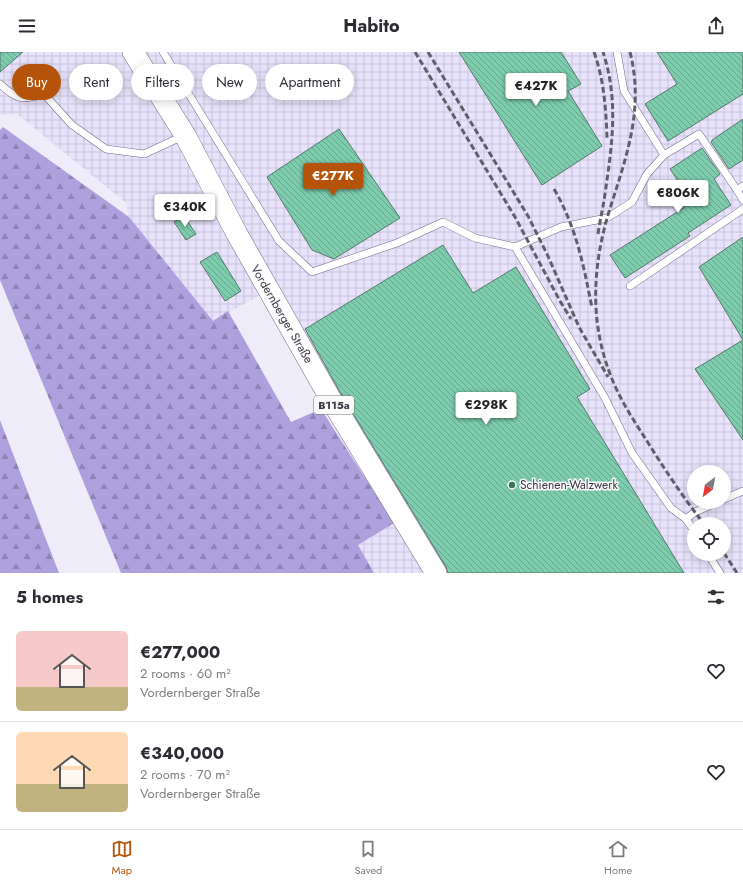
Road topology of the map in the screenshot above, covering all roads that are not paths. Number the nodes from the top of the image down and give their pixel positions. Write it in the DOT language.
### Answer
graph roads {
  1 [pos="133,52"];
  2 [pos="163,52"];
  3 [pos="617,52"];
  4 [pos="0,84"];
  5 [pos="185,135"];
  6 [pos="664,155"];
  7 [pos="740,188"];
  8 [pos="743,200"];
  9 [pos="743,209"];
  10 [pos="515,247"];
  11 [pos="630,286"];
  12 [pos="743,491"];
  13 [pos="731,496"];
  14 [pos="702,509"];
  15 [pos="686,519"];
  16 [pos="712,561"];
  17 [pos="436,573"];
  18 [pos="720,573"];
  1 -- 5 [label="main road, Vordernberger Straße / B115a"];
  2 -- 10 [label="lane"];
  3 -- 6 [label="lane"];
  4 -- 5 [label="lane"];
  5 -- 17 [label="main road, Vordernberger Straße / B115a"];
  6 -- 7 [label="lane"];
  6 -- 10 [label="lane"];
  7 -- 8 [label="lane"];
  9 -- 11 [label="lane"];
  10 -- 15 [label="lane"];
  12 -- 13 [label="lane"];
  14 -- 15 [label="lane"];
  16 -- 18 [label="lane"];
}
